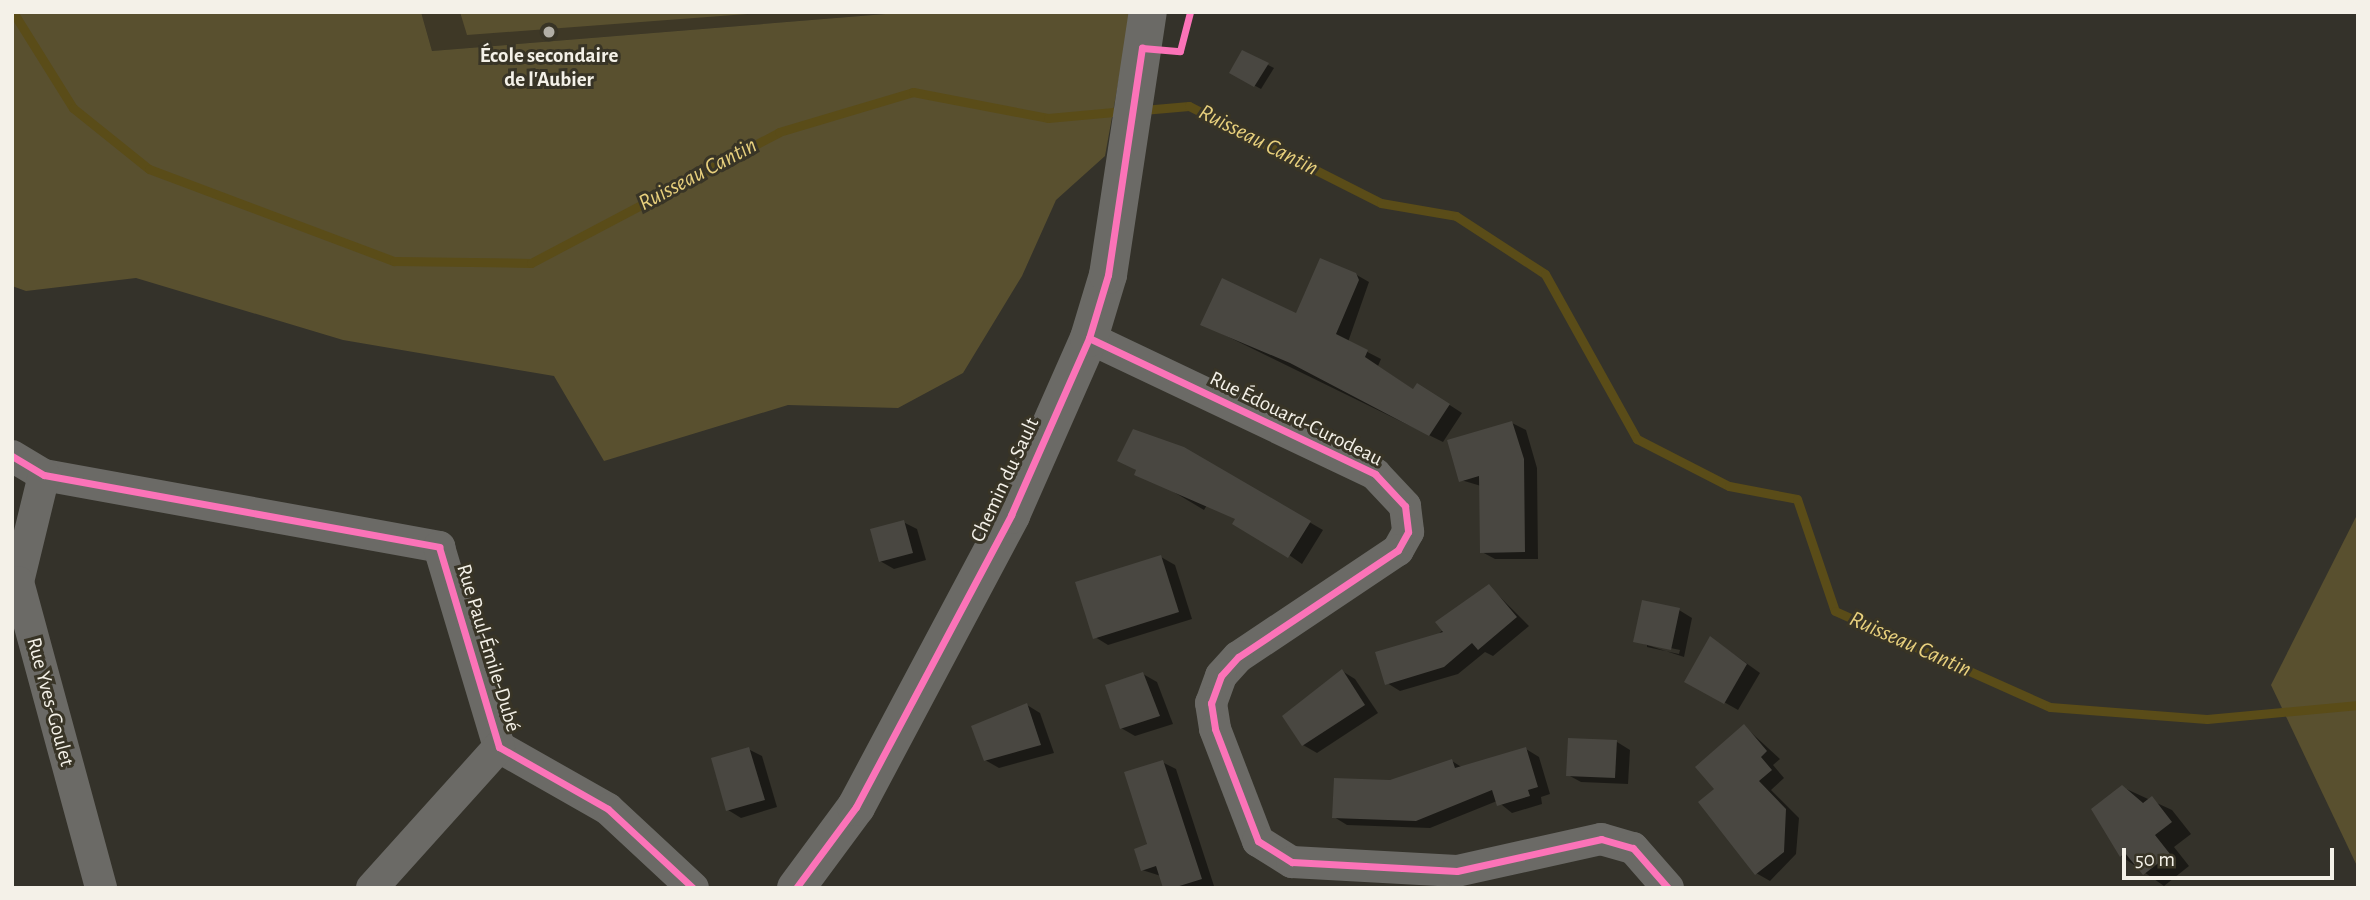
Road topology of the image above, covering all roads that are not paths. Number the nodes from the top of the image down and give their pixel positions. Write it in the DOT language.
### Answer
graph roads {
  1 [pos="1148,12"];
  2 [pos="1088,338"];
  3 [pos="12,456"];
  4 [pos="44,475"];
  5 [pos="499,747"];
  6 [pos="101,888"];
  7 [pos="372,888"];
  8 [pos="693,888"];
  9 [pos="796,888"];
  10 [pos="1668,888"];
  1 -- 2 [label="street, Chemin du Sault"];
  2 -- 9 [label="street, Chemin du Sault"];
  2 -- 10 [label="street, Rue Édouard-Curodeau"];
  3 -- 4 [label="street, Rue Paul-Émile-Dubé"];
  4 -- 5 [label="street, Rue Paul-Émile-Dubé"];
  4 -- 6 [label="street, Rue Yves-Goulet"];
  5 -- 7 [label="street"];
  5 -- 8 [label="street, Rue Paul-Émile-Dubé"];
}
